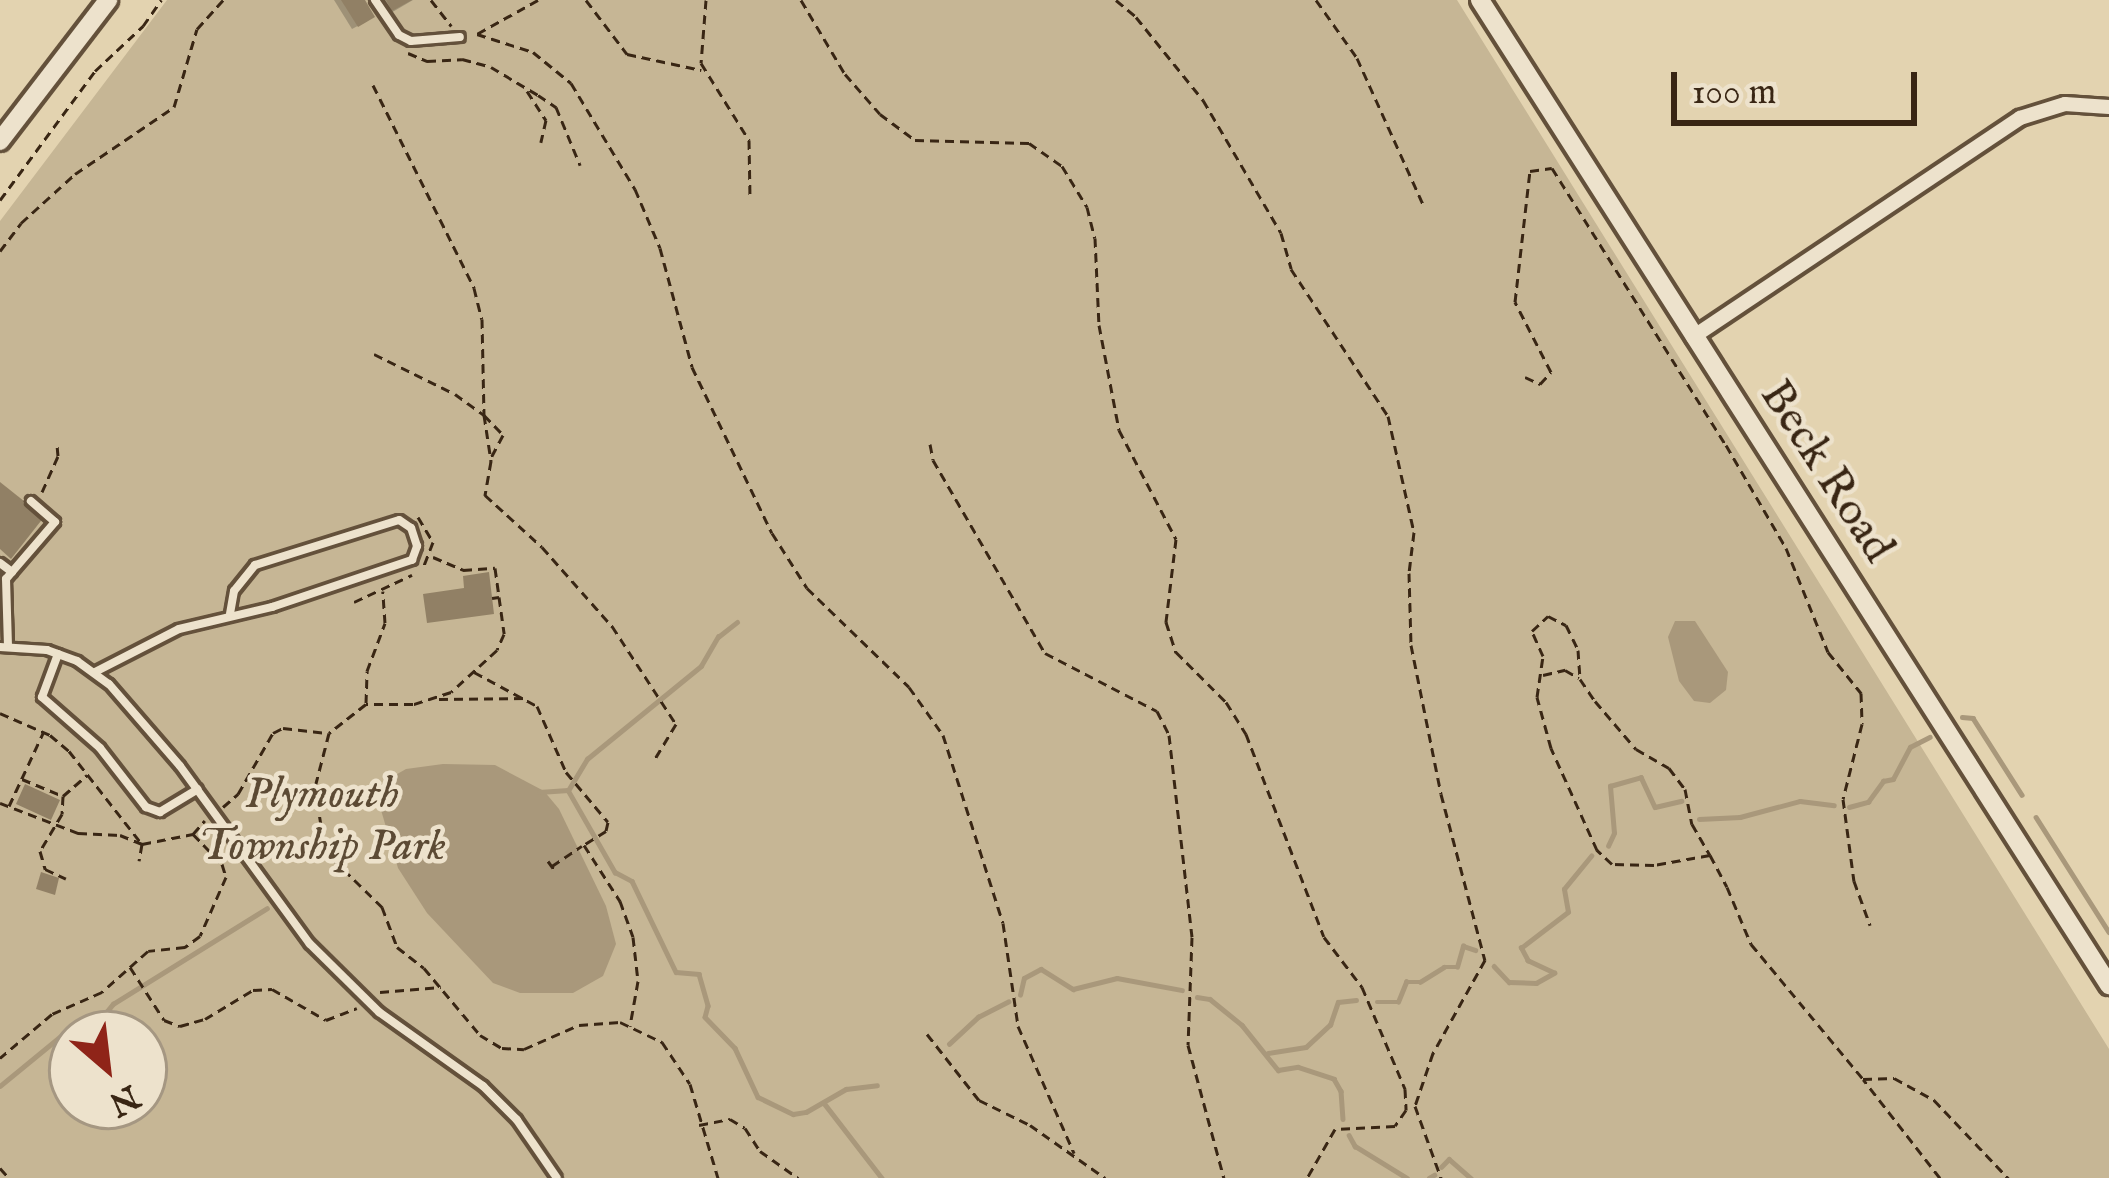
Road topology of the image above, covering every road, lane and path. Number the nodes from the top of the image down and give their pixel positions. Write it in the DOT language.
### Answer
graph roads {
  1 [pos="108,0"];
  2 [pos="161,0"];
  3 [pos="223,0"];
  4 [pos="375,0"];
  5 [pos="430,0"];
  6 [pos="538,0"];
  7 [pos="586,0"];
  8 [pos="706,0"];
  9 [pos="801,0"];
  10 [pos="1116,0"];
  11 [pos="1316,0"];
  12 [pos="1480,0"];
  13 [pos="477,34"];
  14 [pos="399,35"];
  15 [pos="460,37"];
  16 [pos="703,70"];
  17 [pos="373,85"];
  18 [pos="522,86"];
  19 [pos="2109,107"];
  20 [pos="0,141"];
  21 [pos="541,142"];
  22 [pos="580,165"];
  23 [pos="750,197"];
  24 [pos="0,200"];
  25 [pos="1423,204"];
  26 [pos="0,251"];
  27 [pos="1694,337"];
  28 [pos="374,354"];
  29 [pos="1525,377"];
  30 [pos="484,415"];
  31 [pos="57,444"];
  32 [pos="930,444"];
  33 [pos="490,460"];
  34 [pos="33,502"];
  35 [pos="431,556"];
  36 [pos="0,563"];
  37 [pos="12,572"];
  38 [pos="382,589"];
  39 [pos="230,614"];
  40 [pos="4,646"];
  41 [pos="58,654"];
  42 [pos="472,671"];
  43 [pos="95,672"];
  44 [pos="1541,675"];
  45 [pos="1580,679"];
  46 [pos="527,698"];
  47 [pos="438,700"];
  48 [pos="366,704"];
  49 [pos="0,713"];
  50 [pos="44,732"];
  51 [pos="329,734"];
  52 [pos="653,762"];
  53 [pos="89,774"];
  54 [pos="22,778"];
  55 [pos="198,789"];
  56 [pos="63,796"];
  57 [pos="0,802"];
  58 [pos="9,807"];
  59 [pos="216,812"];
  60 [pos="56,825"];
  61 [pos="193,834"];
  62 [pos="586,843"];
  63 [pos="142,844"];
  64 [pos="1710,855"];
  65 [pos="139,861"];
  66 [pos="556,872"];
  67 [pos="66,879"];
  68 [pos="1870,925"];
  69 [pos="129,965"];
  70 [pos="2109,985"];
  71 [pos="442,987"];
  72 [pos="367,1001"];
  73 [pos="630,1026"];
  74 [pos="927,1034"];
  75 [pos="0,1058"];
  76 [pos="1863,1079"];
  77 [pos="699,1125"];
  78 [pos="1074,1153"];
  79 [pos="0,1168"];
  80 [pos="9,1178"];
  81 [pos="557,1178"];
  82 [pos="718,1178"];
  83 [pos="798,1178"];
  84 [pos="1105,1178"];
  85 [pos="1224,1178"];
  86 [pos="1307,1178"];
  87 [pos="1441,1178"];
  88 [pos="1940,1178"];
  89 [pos="2008,1178"];
  1 -- 20 [label="main road"];
  2 -- 24 [label="path"];
  3 -- 26 [label="path"];
  4 -- 14 [label="lane"];
  5 -- 15 [label="path"];
  6 -- 13 [label="path"];
  7 -- 16 [label="path"];
  8 -- 16 [label="path"];
  9 -- 86 [label="path"];
  10 -- 87 [label="path"];
  11 -- 25 [label="path"];
  12 -- 27 [label="main road, Beck Road"];
  13 -- 15 [label="path"];
  13 -- 78 [label="path"];
  14 -- 15 [label="lane"];
  14 -- 18 [label="path"];
  16 -- 23 [label="path"];
  17 -- 30 [label="path"];
  18 -- 21 [label="path"];
  18 -- 22 [label="path"];
  19 -- 27 [label="street"];
  27 -- 70 [label="main road, Beck Road"];
  28 -- 30 [label="path"];
  29 -- 68 [label="path"];
  30 -- 33 [label="path"];
  30 -- 33 [label="path"];
  31 -- 34 [label="path"];
  32 -- 85 [label="path"];
  33 -- 52 [label="path"];
  34 -- 37 [label="lane"];
  35 -- 42 [label="path"];
  36 -- 37 [label="lane"];
  37 -- 40 [label="lane"];
  38 -- 48 [label="path"];
  39 -- 39 [label="lane"];
  39 -- 43 [label="lane"];
  40 -- 41 [label="lane"];
  41 -- 43 [label="lane"];
  41 -- 55 [label="lane"];
  42 -- 46 [label="path"];
  42 -- 47 [label="path"];
  43 -- 55 [label="lane"];
  44 -- 45 [label="path"];
  44 -- 45 [label="path"];
  44 -- 64 [label="path"];
  45 -- 64 [label="path"];
  46 -- 47 [label="path"];
  46 -- 62 [label="path"];
  47 -- 48 [label="path"];
  48 -- 51 [label="path"];
  49 -- 50 [label="path"];
  50 -- 53 [label="path"];
  50 -- 54 [label="path"];
  51 -- 59 [label="path"];
  51 -- 71 [label="path"];
  53 -- 56 [label="path"];
  53 -- 63 [label="path"];
  54 -- 56 [label="path"];
  54 -- 58 [label="path"];
  55 -- 59 [label="lane"];
  56 -- 60 [label="path"];
  57 -- 58 [label="path"];
  58 -- 60 [label="path"];
  59 -- 61 [label="path"];
  59 -- 72 [label="lane"];
  60 -- 63 [label="path"];
  60 -- 67 [label="path"];
  61 -- 63 [label="path"];
  61 -- 69 [label="path"];
  62 -- 66 [label="path"];
  62 -- 73 [label="path"];
  63 -- 65 [label="path"];
  64 -- 76 [label="path"];
  69 -- 72 [label="path"];
  69 -- 75 [label="path"];
  71 -- 72 [label="path"];
  71 -- 73 [label="path"];
  72 -- 81 [label="lane"];
  73 -- 77 [label="path"];
  74 -- 78 [label="path"];
  76 -- 88 [label="path"];
  76 -- 89 [label="path"];
  77 -- 82 [label="path"];
  77 -- 83 [label="path"];
  78 -- 84 [label="path"];
  79 -- 80 [label="path"];
}
